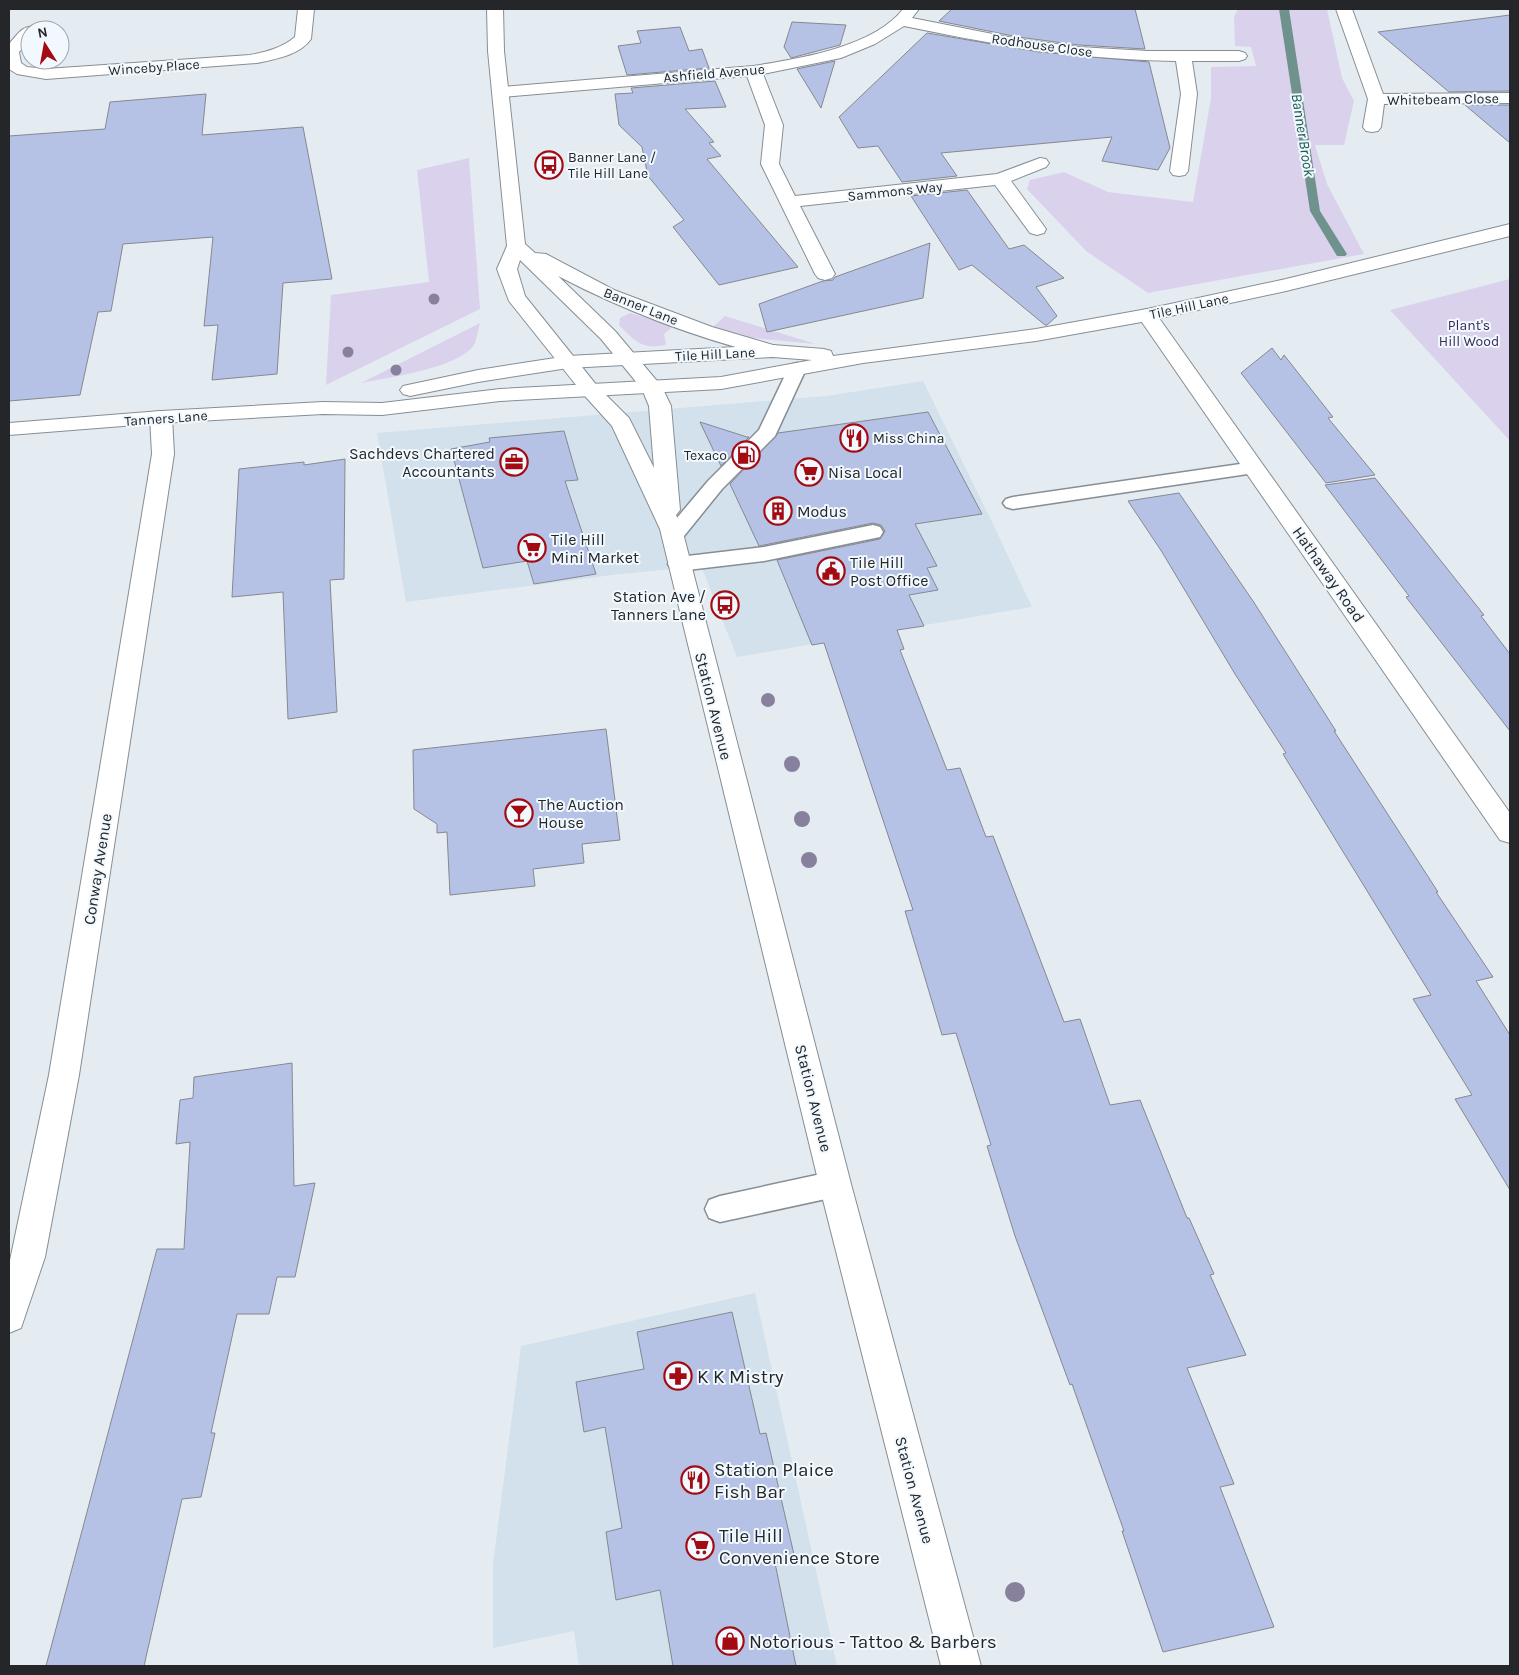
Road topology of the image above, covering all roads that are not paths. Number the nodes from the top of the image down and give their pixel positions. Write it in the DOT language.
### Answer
graph roads {
  1 [pos="306,9"];
  2 [pos="494,9"];
  3 [pos="1344,9"];
  4 [pos="907,15"];
  5 [pos="20,40"];
  6 [pos="1239,56"];
  7 [pos="1183,57"];
  8 [pos="20,69"];
  9 [pos="21,70"];
  10 [pos="753,71"];
  11 [pos="501,92"];
  12 [pos="1510,98"];
  13 [pos="1376,99"];
  14 [pos="1372,127"];
  15 [pos="1040,163"];
  16 [pos="1179,172"];
  17 [pos="1000,179"];
  18 [pos="790,202"];
  19 [pos="1037,229"];
  20 [pos="1510,230"];
  21 [pos="516,246"];
  22 [pos="825,274"];
  23 [pos="1147,315"];
  24 [pos="773,351"];
  25 [pos="863,357"];
  26 [pos="628,359"];
  27 [pos="568,362"];
  28 [pos="797,369"];
  29 [pos="652,388"];
  30 [pos="591,391"];
  31 [pos="323,408"];
  32 [pos="161,417"];
  33 [pos="9,429"];
  34 [pos="1254,468"];
  35 [pos="1013,503"];
  36 [pos="873,532"];
  37 [pos="674,543"];
  38 [pos="1510,833"];
  39 [pos="835,1184"];
  40 [pos="720,1209"];
  41 [pos="9,1317"];
  42 [pos="961,1666"];
  1 -- 9 [label="street, Winceby Place"];
  2 -- 11 [label="street"];
  3 -- 13 [label="street, Whitebeam Close"];
  4 -- 7 [label="street, Rodhouse Close"];
  4 -- 10 [label="street, Ashfield Avenue"];
  5 -- 8 [label="street, Winceby Place"];
  6 -- 7 [label="street, Rodhouse Close"];
  7 -- 16 [label="street"];
  10 -- 11 [label="street, Ashfield Avenue"];
  10 -- 18 [label="street"];
  11 -- 21 [label="street"];
  12 -- 13 [label="street, Whitebeam Close"];
  13 -- 14 [label="street, Whitebeam Close"];
  15 -- 17 [label="street, Sammons Way"];
  17 -- 18 [label="street, Sammons Way"];
  17 -- 19 [label="street"];
  18 -- 22 [label="street"];
  20 -- 23 [label="street, Tile Hill Lane"];
  21 -- 24 [label="street, Banner Lane"];
  21 -- 26 [label="street, Banner Lane"];
  21 -- 27 [label="street"];
  23 -- 25 [label="street, Tile Hill Lane"];
  23 -- 34 [label="street, Hathaway Road"];
  24 -- 25 [label="street, Tile Hill Lane"];
  24 -- 26 [label="street, Tile Hill Lane"];
  25 -- 28 [label="street, Tile Hill Lane"];
  26 -- 27 [label="street, Tile Hill Lane"];
  26 -- 29 [label="street, Banner Lane"];
  27 -- 30 [label="street"];
  27 -- 31 [label="street, Tanners Lane"];
  28 -- 29 [label="street, Tile Hill Lane"];
  28 -- 37 [label="lane"];
  29 -- 30 [label="street, Tile Hill Lane"];
  29 -- 37 [label="street, Station Avenue"];
  30 -- 31 [label="street, Tanners Lane"];
  30 -- 37 [label="street, Station Avenue"];
  31 -- 32 [label="street, Tanners Lane"];
  32 -- 33 [label="street, Tanners Lane"];
  32 -- 41 [label="street, Conway Avenue"];
  34 -- 35 [label="lane"];
  34 -- 38 [label="street, Hathaway Road"];
  36 -- 37 [label="lane"];
  37 -- 39 [label="street, Station Avenue"];
  39 -- 40 [label="lane"];
  39 -- 42 [label="street, Station Avenue"];
}
